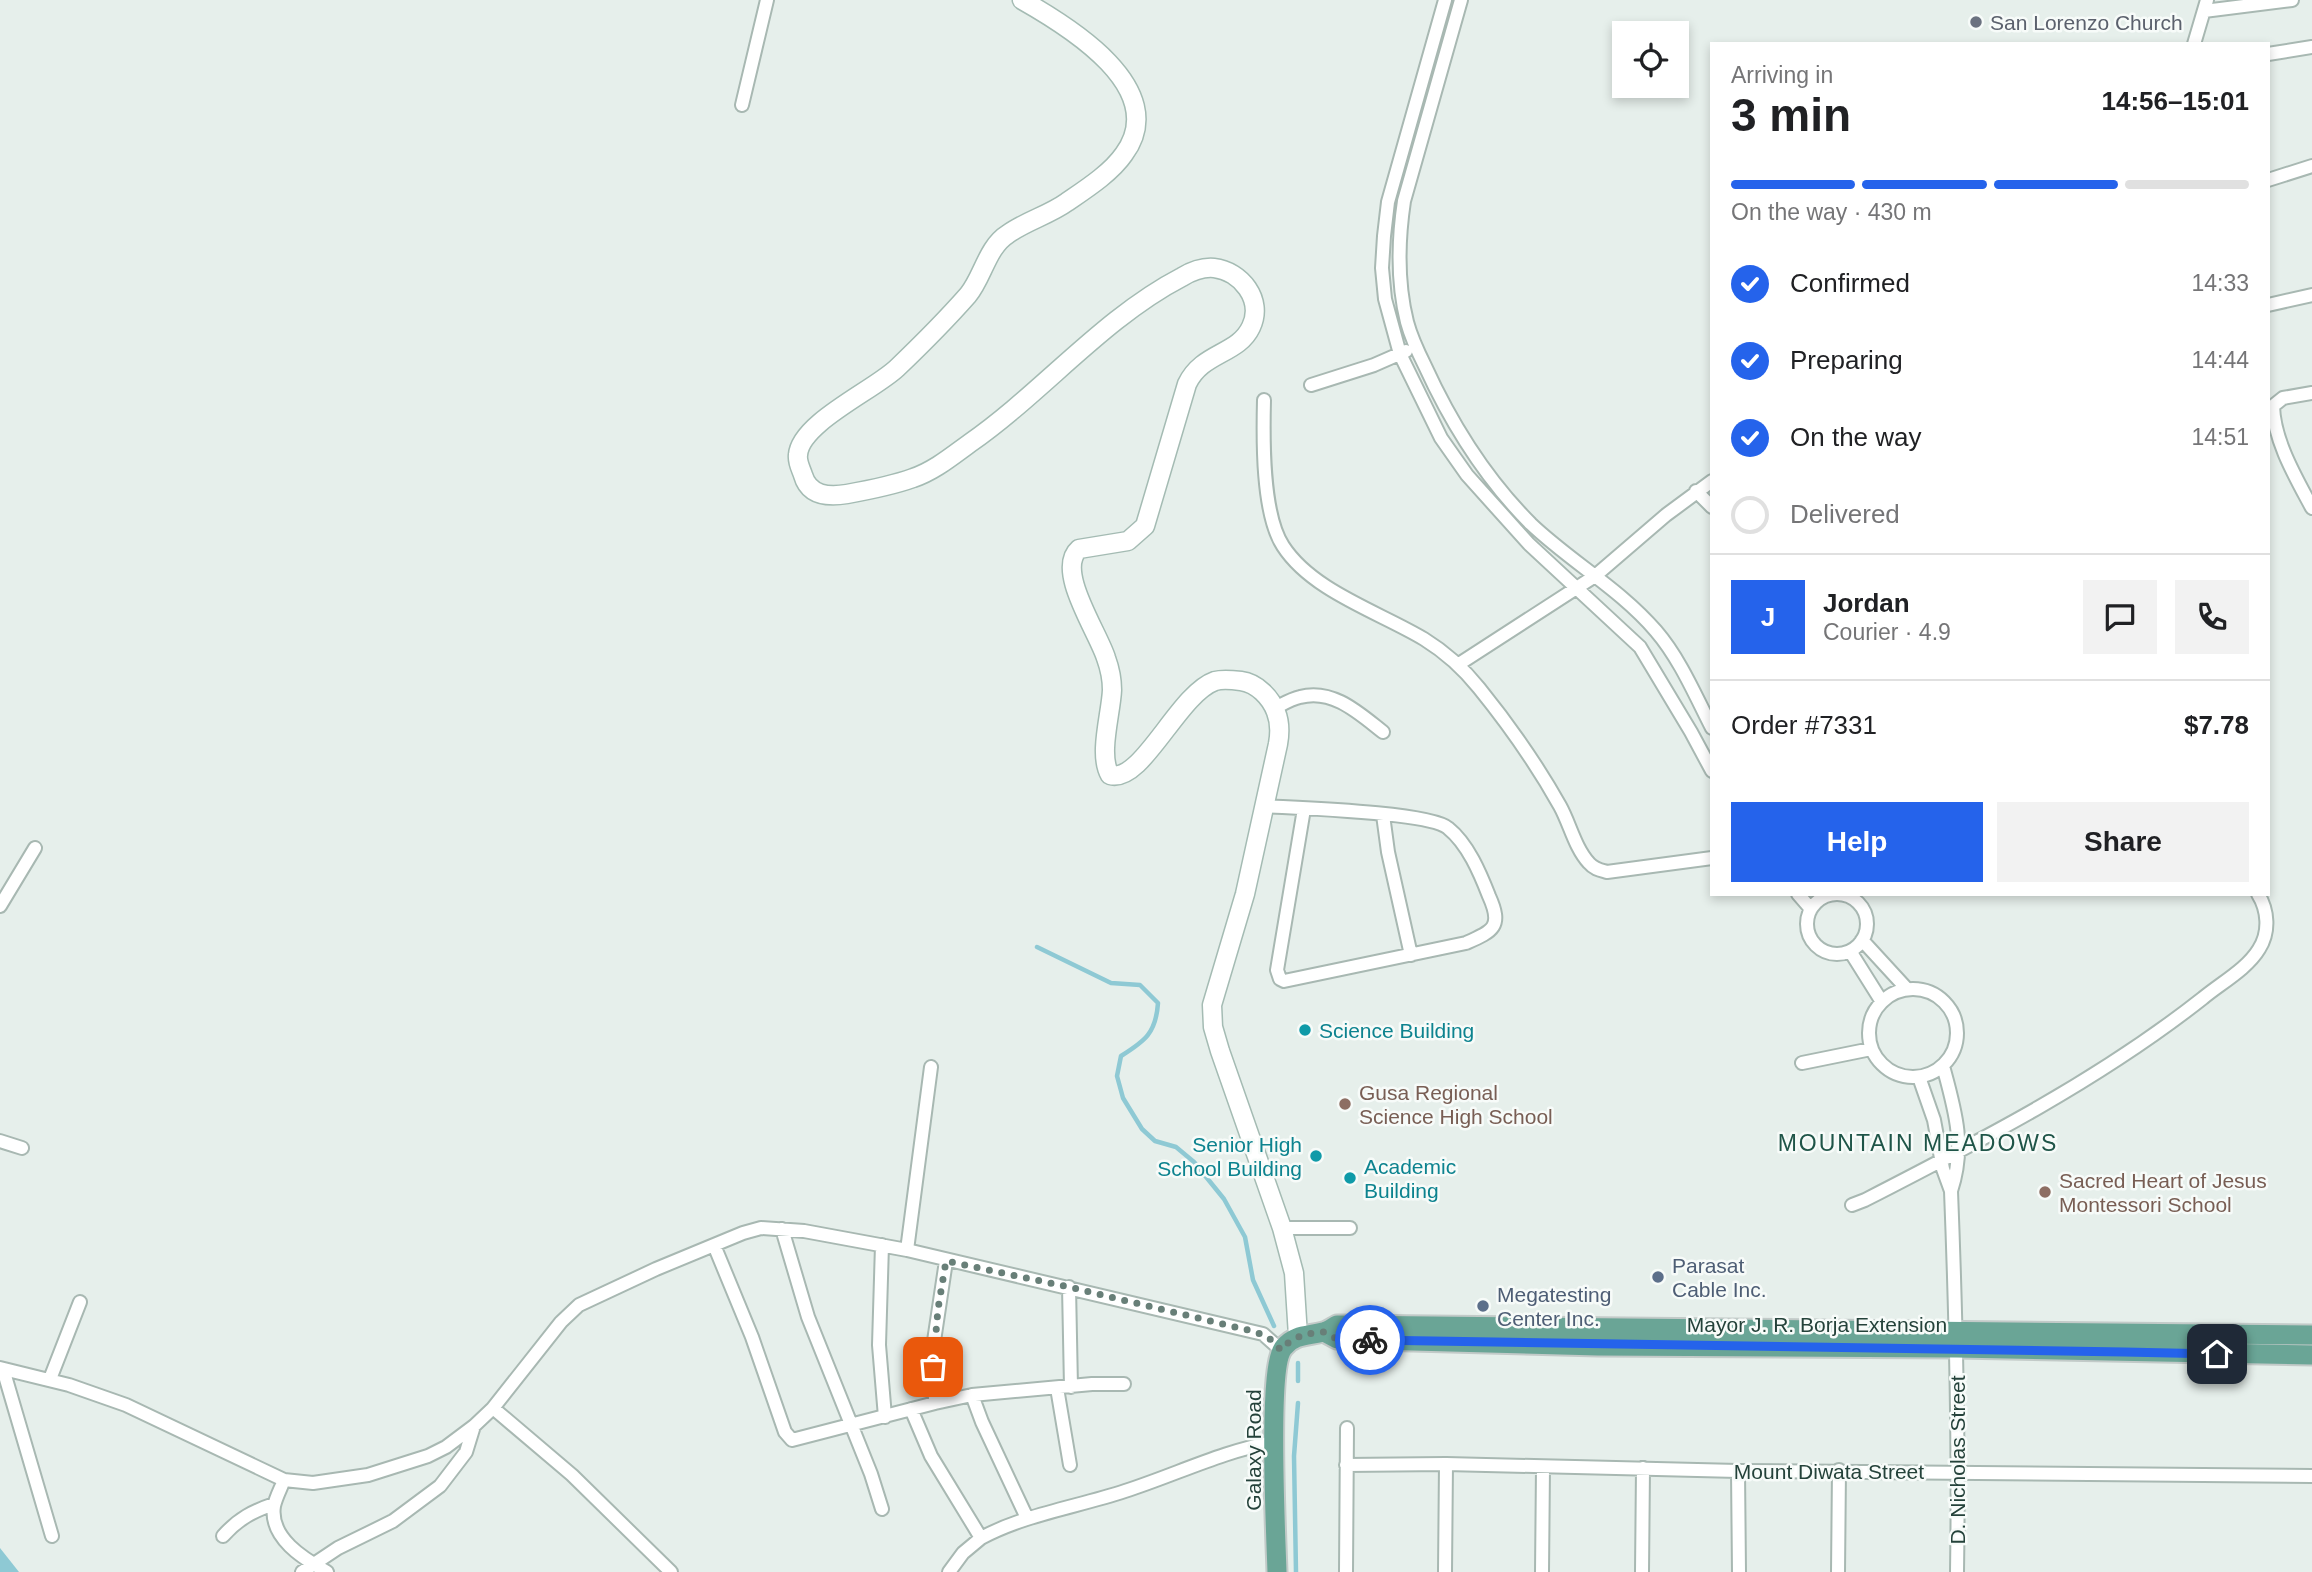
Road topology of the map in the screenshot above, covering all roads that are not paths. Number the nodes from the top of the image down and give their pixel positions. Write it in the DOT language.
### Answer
graph roads {
  1 [pos="767,0"];
  2 [pos="1022,0"];
  3 [pos="1445,0"];
  4 [pos="1461,0"];
  5 [pos="2292,0"];
  6 [pos="2205,5"];
  7 [pos="2195,42"];
  8 [pos="2312,47"];
  9 [pos="2270,54"];
  10 [pos="742,105"];
  11 [pos="1402,151"];
  12 [pos="1419,154"];
  13 [pos="2312,166"];
  14 [pos="2270,179"];
  15 [pos="2312,295"];
  16 [pos="2270,305"];
  17 [pos="1416,347"];
  18 [pos="1400,354"];
  19 [pos="1311,385"];
  20 [pos="2312,393"];
  21 [pos="1264,400"];
  22 [pos="1710,482"];
  23 [pos="1696,491"];
  24 [pos="1710,505"];
  25 [pos="2312,508"];
  26 [pos="1595,576"];
  27 [pos="1577,588"];
  28 [pos="1459,664"];
  29 [pos="1275,708"];
  30 [pos="1710,724"];
  31 [pos="1383,732"];
  32 [pos="1710,767"];
  33 [pos="1263,806"];
  34 [pos="1304,809"];
  35 [pos="1383,815"];
  36 [pos="35,848"];
  37 [pos="1710,858"];
  38 [pos="1800,896"];
  39 [pos="1823,896"];
  40 [pos="1848,896"];
  41 [pos="2259,896"];
  42 [pos="0,906"];
  43 [pos="1811,909"];
  44 [pos="1862,940"];
  45 [pos="1850,951"];
  46 [pos="1411,954"];
  47 [pos="1907,989"];
  48 [pos="1882,1002"];
  49 [pos="1871,1049"];
  50 [pos="1802,1063"];
  51 [pos="1943,1066"];
  52 [pos="931,1067"];
  53 [pos="1919,1077"];
  54 [pos="0,1140"];
  55 [pos="22,1147"];
  56 [pos="1960,1152"];
  57 [pos="1942,1160"];
  58 [pos="1951,1191"];
  59 [pos="1852,1205"];
  60 [pos="1282,1228"];
  61 [pos="1350,1228"];
  62 [pos="782,1229"];
  63 [pos="714,1245"];
  64 [pos="881,1245"];
  65 [pos="907,1250"];
  66 [pos="946,1261"];
  67 [pos="1069,1287"];
  68 [pos="80,1301"];
  69 [pos="2216,1334"];
  70 [pos="2312,1335"];
  71 [pos="1298,1336"];
  72 [pos="1957,1339"];
  73 [pos="1281,1350"];
  74 [pos="2217,1354"];
  75 [pos="2312,1355"];
  76 [pos="1,1369"];
  77 [pos="50,1379"];
  78 [pos="1124,1384"];
  79 [pos="1071,1387"];
  80 [pos="1056,1388"];
  81 [pos="972,1395"];
  82 [pos="935,1402"];
  83 [pos="493,1408"];
  84 [pos="911,1409"];
  85 [pos="885,1416"];
  86 [pos="474,1426"];
  87 [pos="852,1426"];
  88 [pos="1347,1428"];
  89 [pos="1274,1442"];
  90 [pos="1446,1464"];
  91 [pos="1070,1465"];
  92 [pos="1346,1465"];
  93 [pos="1543,1467"];
  94 [pos="1643,1468"];
  95 [pos="1738,1471"];
  96 [pos="1839,1471"];
  97 [pos="1959,1471"];
  98 [pos="2312,1476"];
  99 [pos="284,1480"];
  100 [pos="274,1504"];
  101 [pos="882,1508"];
  102 [pos="1027,1518"];
  103 [pos="52,1536"];
  104 [pos="223,1536"];
  105 [pos="981,1538"];
  106 [pos="314,1564"];
  107 [pos="302,1572"];
  108 [pos="327,1572"];
  109 [pos="671,1572"];
  110 [pos="949,1572"];
  111 [pos="1277,1572"];
  112 [pos="1346,1572"];
  113 [pos="1445,1572"];
  114 [pos="1542,1572"];
  115 [pos="1642,1572"];
  116 [pos="1739,1572"];
  117 [pos="1838,1572"];
  118 [pos="1957,1572"];
  1 -- 10 [label="street"];
  2 -- 29 [label="main road"];
  3 -- 11 [label="street"];
  4 -- 12 [label="street"];
  5 -- 6 [label="street"];
  6 -- 7 [label="street"];
  8 -- 9 [label="street"];
  11 -- 12 [label="street"];
  11 -- 18 [label="street"];
  12 -- 17 [label="street"];
  13 -- 14 [label="street"];
  15 -- 16 [label="street"];
  17 -- 18 [label="street"];
  17 -- 26 [label="street"];
  18 -- 19 [label="street"];
  18 -- 27 [label="street"];
  20 -- 25 [label="street"];
  21 -- 28 [label="street"];
  22 -- 23 [label="street"];
  23 -- 24 [label="street"];
  23 -- 26 [label="street"];
  26 -- 27 [label="street"];
  26 -- 30 [label="street"];
  27 -- 28 [label="street"];
  27 -- 32 [label="street"];
  28 -- 37 [label="street"];
  29 -- 31 [label="street"];
  29 -- 33 [label="main road"];
  33 -- 34 [label="street"];
  33 -- 60 [label="main road"];
  34 -- 35 [label="street"];
  34 -- 46 [label="street"];
  35 -- 46 [label="street"];
  35 -- 46 [label="street"];
  36 -- 42 [label="street"];
  38 -- 43 [label="street"];
  39 -- 43 [label="street"];
  40 -- 44 [label="street"];
  41 -- 56 [label="street"];
  43 -- 45 [label="street"];
  44 -- 45 [label="street"];
  44 -- 47 [label="street"];
  45 -- 48 [label="street"];
  47 -- 48 [label="street"];
  47 -- 51 [label="street"];
  48 -- 49 [label="street"];
  49 -- 50 [label="street"];
  49 -- 53 [label="street"];
  51 -- 53 [label="street"];
  51 -- 56 [label="street"];
  52 -- 65 [label="street"];
  53 -- 57 [label="street"];
  54 -- 55 [label="street"];
  56 -- 57 [label="street"];
  56 -- 58 [label="street"];
  57 -- 58 [label="street"];
  57 -- 59 [label="street"];
  58 -- 72 [label="street, D. Nicholas Street"];
  60 -- 61 [label="street"];
  60 -- 71 [label="main road"];
  62 -- 63 [label="street"];
  62 -- 64 [label="street"];
  62 -- 87 [label="street"];
  63 -- 83 [label="street"];
  63 -- 87 [label="street"];
  64 -- 65 [label="street"];
  64 -- 85 [label="street"];
  65 -- 66 [label="street"];
  66 -- 67 [label="street"];
  66 -- 82 [label="street"];
  67 -- 73 [label="street"];
  67 -- 79 [label="street"];
  68 -- 77 [label="street"];
  69 -- 70 [label="main road, Mayor J. R. Borja Extension"];
  69 -- 72 [label="main road, Mayor J. R. Borja Extension"];
  69 -- 74 [label="main road"];
  71 -- 72 [label="main road, Mayor J. R. Borja Extension"];
  71 -- 73 [label="main road"];
  72 -- 74 [label="main road, Mayor J. R. Borja Extension"];
  72 -- 97 [label="street, D. Nicholas Street"];
  73 -- 89 [label="main road, Galaxy Road"];
  74 -- 75 [label="main road, Mayor J. R. Borja Extension"];
  76 -- 77 [label="street"];
  76 -- 103 [label="street"];
  77 -- 99 [label="street"];
  78 -- 79 [label="street"];
  79 -- 80 [label="street"];
  80 -- 81 [label="street"];
  80 -- 91 [label="street"];
  81 -- 82 [label="street"];
  81 -- 102 [label="street"];
  82 -- 84 [label="street"];
  83 -- 86 [label="street"];
  83 -- 109 [label="street"];
  84 -- 85 [label="street"];
  84 -- 105 [label="street"];
  85 -- 87 [label="street"];
  86 -- 99 [label="street"];
  86 -- 106 [label="street"];
  87 -- 101 [label="street"];
  88 -- 92 [label="street"];
  89 -- 102 [label="street"];
  89 -- 111 [label="main road, Galaxy Road"];
  90 -- 92 [label="street, Mount Diwata Street"];
  90 -- 93 [label="street, Mount Diwata Street"];
  90 -- 113 [label="street"];
  92 -- 112 [label="street"];
  93 -- 94 [label="street, Mount Diwata Street"];
  93 -- 114 [label="street"];
  94 -- 95 [label="street, Mount Diwata Street"];
  94 -- 115 [label="street"];
  95 -- 96 [label="street, Mount Diwata Street"];
  95 -- 116 [label="street"];
  96 -- 97 [label="street, Mount Diwata Street"];
  96 -- 117 [label="street"];
  97 -- 98 [label="street, Mount Diwata Street"];
  97 -- 118 [label="street, D. Nicholas Street"];
  99 -- 100 [label="street"];
  100 -- 104 [label="street"];
  100 -- 106 [label="street"];
  102 -- 105 [label="street"];
  105 -- 110 [label="street"];
  106 -- 107 [label="street"];
  106 -- 108 [label="street"];
}
